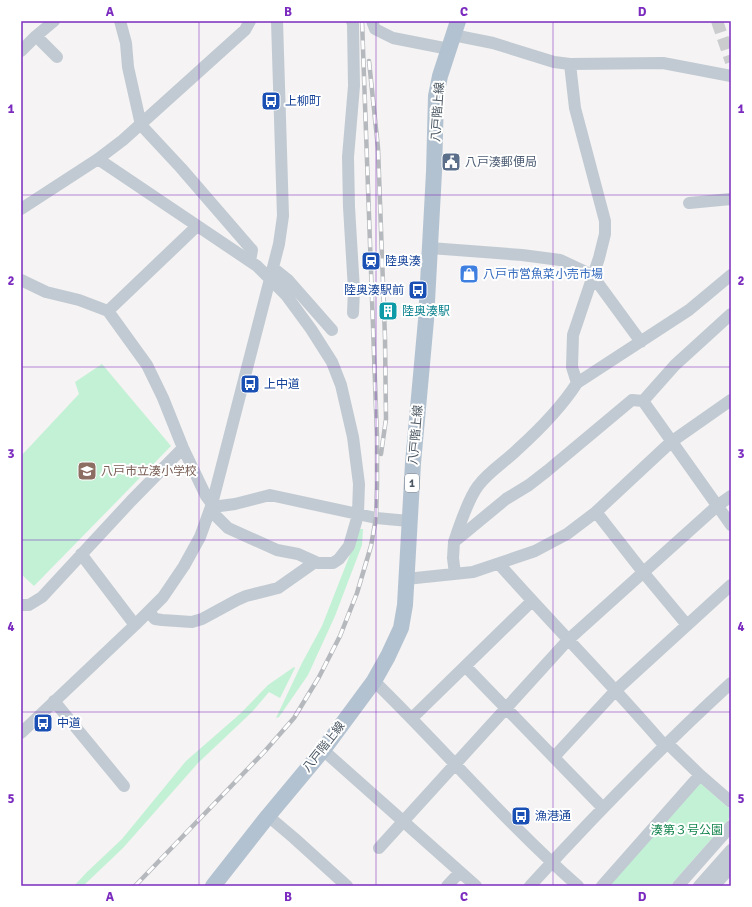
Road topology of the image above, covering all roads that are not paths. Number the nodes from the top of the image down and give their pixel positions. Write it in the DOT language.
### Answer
graph roads {
  1 [pos="54,21"];
  2 [pos="120,21"];
  3 [pos="250,21"];
  4 [pos="277,21"];
  5 [pos="352,21"];
  6 [pos="372,21"];
  7 [pos="453,35"];
  8 [pos="36,36"];
  9 [pos="21,51"];
  10 [pos="57,57"];
  11 [pos="570,64"];
  12 [pos="731,76"];
  13 [pos="141,125"];
  14 [pos="98,159"];
  15 [pos="731,199"];
  16 [pos="688,203"];
  17 [pos="21,209"];
  18 [pos="197,226"];
  19 [pos="430,248"];
  20 [pos="250,261"];
  21 [pos="271,273"];
  22 [pos="592,275"];
  23 [pos="731,275"];
  24 [pos="21,280"];
  25 [pos="108,311"];
  26 [pos="353,313"];
  27 [pos="731,314"];
  28 [pos="332,330"];
  29 [pos="641,342"];
  30 [pos="578,383"];
  31 [pos="731,400"];
  32 [pos="643,401"];
  33 [pos="671,442"];
  34 [pos="183,448"];
  35 [pos="731,496"];
  36 [pos="212,504"];
  37 [pos="717,506"];
  38 [pos="596,512"];
  39 [pos="358,513"];
  40 [pos="217,517"];
  41 [pos="410,521"];
  42 [pos="731,525"];
  43 [pos="454,542"];
  44 [pos="82,554"];
  45 [pos="315,562"];
  46 [pos="499,564"];
  47 [pos="643,572"];
  48 [pos="454,574"];
  49 [pos="406,578"];
  50 [pos="731,585"];
  51 [pos="532,601"];
  52 [pos="21,606"];
  53 [pos="149,612"];
  54 [pos="135,625"];
  55 [pos="688,625"];
  56 [pos="568,640"];
  57 [pos="466,667"];
  58 [pos="374,681"];
  59 [pos="731,683"];
  60 [pos="616,690"];
  61 [pos="54,701"];
  62 [pos="505,708"];
  63 [pos="412,718"];
  64 [pos="21,733"];
  65 [pos="665,744"];
  66 [pos="323,750"];
  67 [pos="554,757"];
  68 [pos="455,765"];
  69 [pos="700,775"];
  70 [pos="124,786"];
  71 [pos="731,802"];
  72 [pos="603,808"];
  73 [pos="268,816"];
  74 [pos="403,822"];
  75 [pos="731,826"];
  76 [pos="379,848"];
  77 [pos="731,850"];
  78 [pos="551,863"];
  79 [pos="731,867"];
  80 [pos="460,872"];
  81 [pos="213,886"];
  82 [pos="346,886"];
  83 [pos="447,886"];
  84 [pos="476,886"];
  85 [pos="530,886"];
  86 [pos="578,886"];
  87 [pos="602,886"];
  88 [pos="678,886"];
  89 [pos="699,886"];
  90 [pos="714,886"];
  1 -- 8 [label="street"];
  2 -- 13 [label="street"];
  3 -- 13 [label="street"];
  4 -- 21 [label="street"];
  5 -- 26 [label="street"];
  6 -- 7 [label="street"];
  7 -- 11 [label="street"];
  7 -- 19 [label="main road, 八戸階上線 / 1"];
  8 -- 9 [label="street"];
  8 -- 10 [label="street"];
  11 -- 12 [label="street"];
  11 -- 22 [label="street"];
  13 -- 14 [label="street"];
  13 -- 20 [label="street"];
  14 -- 17 [label="street"];
  14 -- 18 [label="street"];
  15 -- 16 [label="street"];
  18 -- 20 [label="street"];
  18 -- 25 [label="street"];
  19 -- 22 [label="street"];
  19 -- 41 [label="main road, 八戸階上線 / 1"];
  20 -- 21 [label="street"];
  21 -- 28 [label="street"];
  21 -- 36 [label="street"];
  21 -- 39 [label="street"];
  22 -- 29 [label="street"];
  22 -- 30 [label="street"];
  23 -- 29 [label="street"];
  24 -- 25 [label="street"];
  25 -- 34 [label="street"];
  27 -- 32 [label="street"];
  29 -- 30 [label="street"];
  30 -- 43 [label="street"];
  31 -- 33 [label="street"];
  32 -- 33 [label="street"];
  32 -- 43 [label="street"];
  33 -- 37 [label="street"];
  33 -- 38 [label="street"];
  34 -- 36 [label="street"];
  34 -- 44 [label="street"];
  35 -- 37 [label="street"];
  36 -- 39 [label="street"];
  36 -- 53 [label="street"];
  37 -- 42 [label="street"];
  37 -- 47 [label="street"];
  38 -- 46 [label="street"];
  38 -- 47 [label="street"];
  39 -- 41 [label="street"];
  39 -- 45 [label="street"];
  40 -- 45 [label="street"];
  41 -- 49 [label="main road, 八戸階上線 / 1"];
  43 -- 48 [label="street"];
  44 -- 52 [label="street"];
  44 -- 54 [label="street"];
  45 -- 53 [label="street"];
  46 -- 48 [label="street"];
  46 -- 51 [label="street"];
  47 -- 55 [label="street"];
  47 -- 56 [label="street"];
  48 -- 49 [label="street"];
  49 -- 58 [label="main road, 八戸階上線 / 1"];
  50 -- 55 [label="street"];
  51 -- 56 [label="street"];
  51 -- 57 [label="street"];
  53 -- 54 [label="street"];
  54 -- 61 [label="street"];
  55 -- 60 [label="street"];
  56 -- 60 [label="street"];
  56 -- 62 [label="street"];
  57 -- 62 [label="street"];
  57 -- 63 [label="street"];
  58 -- 63 [label="street"];
  58 -- 66 [label="main road, 八戸階上線 / 1"];
  59 -- 65 [label="street"];
  60 -- 65 [label="street"];
  60 -- 67 [label="street"];
  61 -- 64 [label="street"];
  61 -- 70 [label="street"];
  62 -- 67 [label="street"];
  62 -- 68 [label="street"];
  63 -- 68 [label="street"];
  65 -- 69 [label="street"];
  65 -- 72 [label="street"];
  66 -- 73 [label="main road, 八戸階上線 / 1"];
  66 -- 74 [label="street"];
  67 -- 72 [label="street"];
  68 -- 74 [label="street"];
  68 -- 78 [label="street"];
  69 -- 71 [label="street"];
  69 -- 87 [label="street"];
  72 -- 78 [label="street"];
  73 -- 81 [label="main road, 八戸階上線 / 1"];
  73 -- 82 [label="street"];
  74 -- 76 [label="street"];
  74 -- 80 [label="street"];
  75 -- 88 [label="street"];
  77 -- 89 [label="street"];
  78 -- 85 [label="street"];
  78 -- 86 [label="street"];
  79 -- 90 [label="street"];
  80 -- 83 [label="street"];
  80 -- 84 [label="street"];
}
